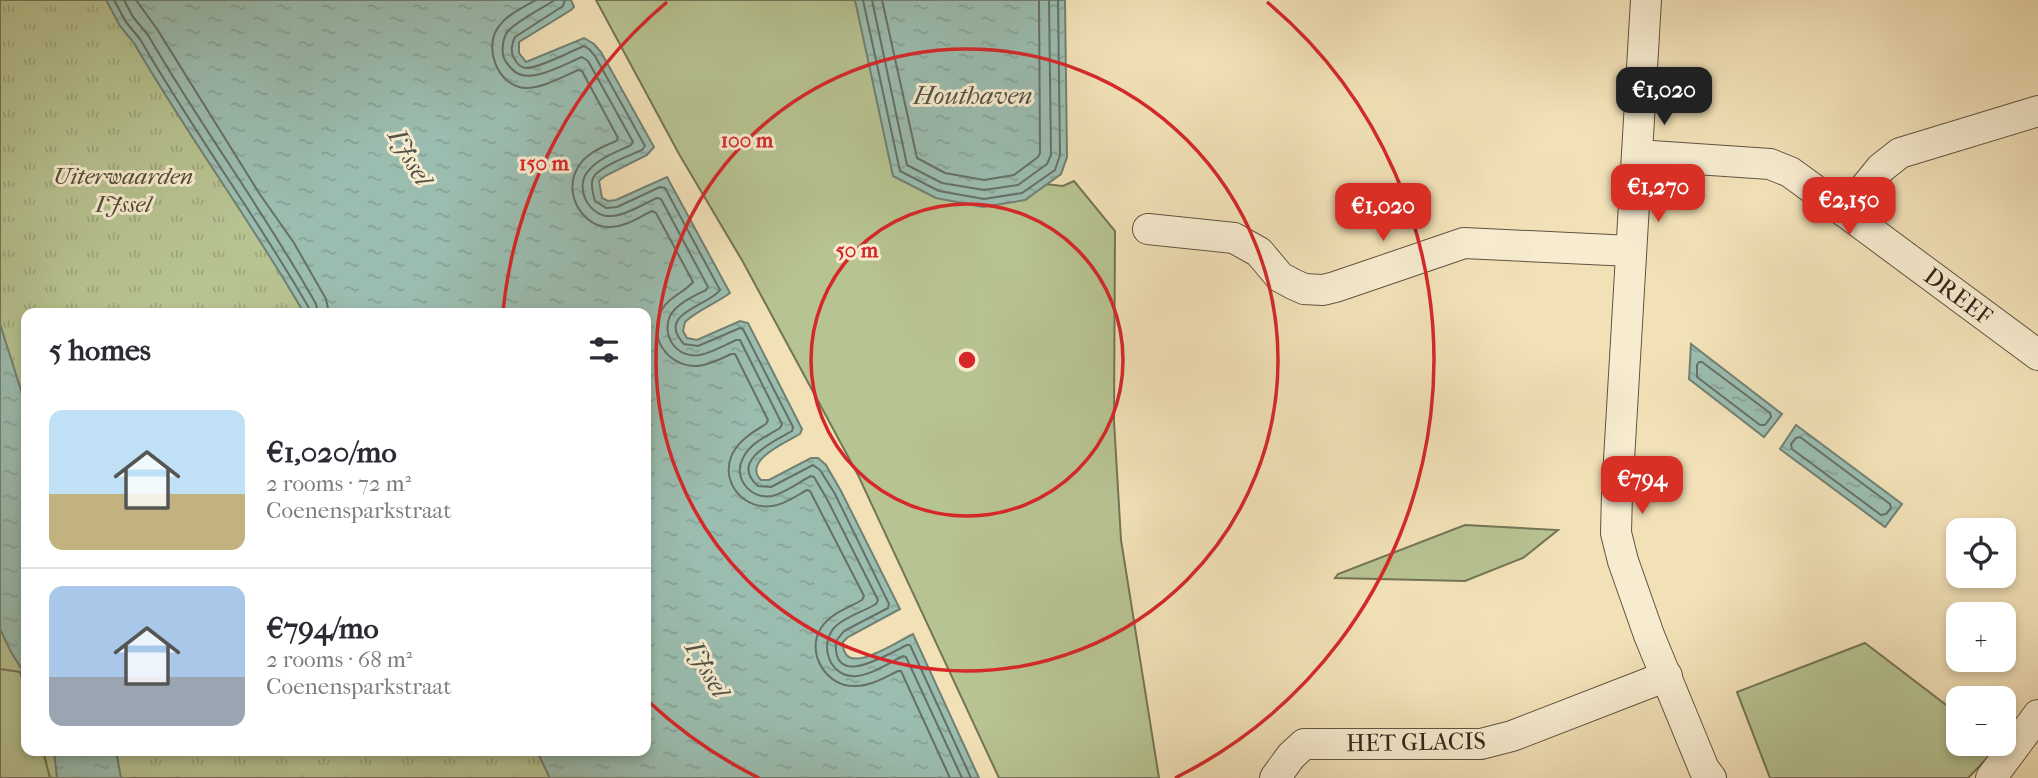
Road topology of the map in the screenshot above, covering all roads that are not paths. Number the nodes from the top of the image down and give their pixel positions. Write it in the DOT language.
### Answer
graph roads {
  1 [pos="1646,0"];
  2 [pos="2038,111"];
  3 [pos="1637,155"];
  4 [pos="1845,212"];
  5 [pos="1148,229"];
  6 [pos="1631,251"];
  7 [pos="2038,355"];
  8 [pos="1657,680"];
  9 [pos="2038,715"];
  10 [pos="1275,778"];
  11 [pos="1711,778"];
  12 [pos="1991,778"];
  1 -- 3 [label="street"];
  2 -- 4 [label="street"];
  3 -- 4 [label="street, DREEF"];
  3 -- 6 [label="street"];
  4 -- 7 [label="street, DREEF"];
  5 -- 6 [label="street"];
  6 -- 8 [label="street"];
  8 -- 10 [label="street, HET GLACIS"];
  8 -- 11 [label="street"];
  9 -- 12 [label="street"];
}
